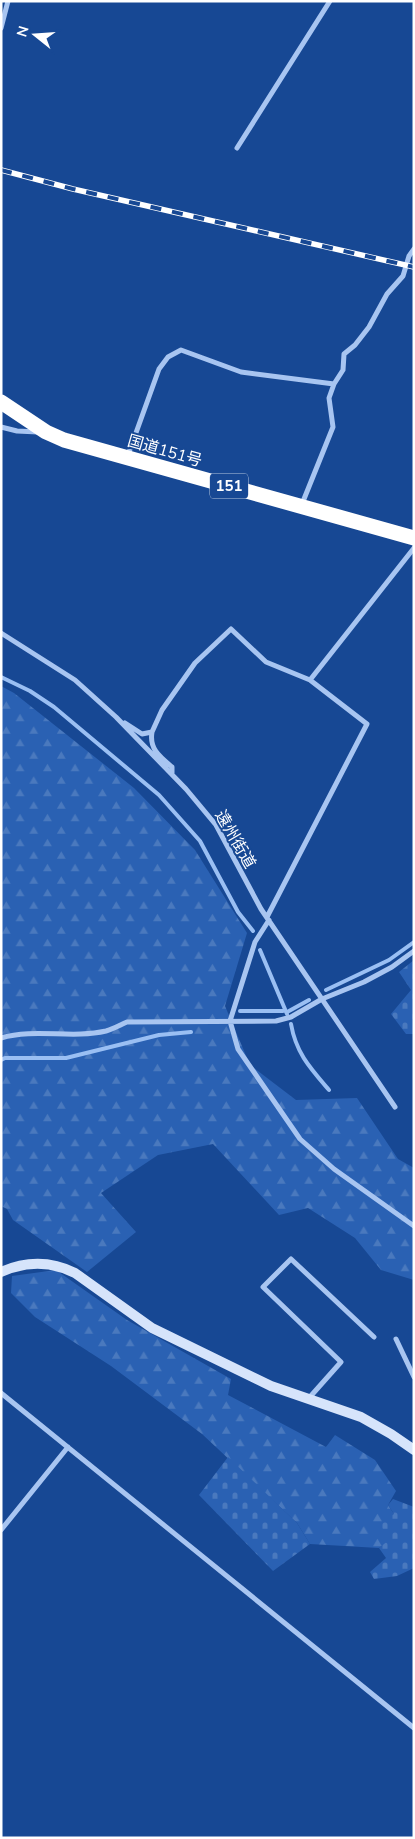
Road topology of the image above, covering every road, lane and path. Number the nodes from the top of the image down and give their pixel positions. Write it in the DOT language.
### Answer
graph roads {
  1 [pos="8,1"];
  2 [pos="330,1"];
  3 [pos="1,28"];
  4 [pos="237,148"];
  5 [pos="414,249"];
  6 [pos="334,384"];
  7 [pos="1,402"];
  8 [pos="1,427"];
  9 [pos="46,432"];
  10 [pos="127,458"];
  11 [pos="302,506"];
  12 [pos="414,538"];
  13 [pos="414,548"];
  14 [pos="1,633"];
  15 [pos="310,680"];
  16 [pos="116,717"];
  17 [pos="152,732"];
  18 [pos="172,773"];
  19 [pos="268,918"];
  20 [pos="414,951"];
  21 [pos="322,999"];
  22 [pos="230,1021"];
  23 [pos="1,1038"];
  24 [pos="395,1107"];
  25 [pos="414,1226"];
  26 [pos="1,1272"];
  27 [pos="374,1337"];
  28 [pos="396,1339"];
  29 [pos="414,1377"];
  30 [pos="1,1393"];
  31 [pos="308,1399"];
  32 [pos="68,1447"];
  33 [pos="414,1450"];
  34 [pos="1,1518"];
  35 [pos="7,1522"];
  36 [pos="1,1530"];
  37 [pos="414,1728"];
  1 -- 3 [label="street"];
  2 -- 4 [label="street"];
  5 -- 6 [label="street"];
  6 -- 10 [label="street"];
  6 -- 11 [label="street"];
  7 -- 9 [label="highway, 国道151号 / 151"];
  8 -- 9 [label="street"];
  9 -- 10 [label="highway, 国道151号 / 151"];
  10 -- 11 [label="highway, 国道151号 / 151"];
  11 -- 12 [label="highway, 国道151号 / 151"];
  13 -- 15 [label="street"];
  14 -- 16 [label="street, 遠州街道"];
  15 -- 17 [label="street"];
  15 -- 19 [label="street"];
  16 -- 17 [label="street"];
  16 -- 18 [label="street, 遠州街道"];
  17 -- 18 [label="street"];
  18 -- 19 [label="street, 遠州街道"];
  19 -- 21 [label="street, 遠州街道"];
  19 -- 22 [label="street"];
  20 -- 21 [label="street"];
  21 -- 22 [label="street"];
  21 -- 24 [label="street, 遠州街道"];
  22 -- 23 [label="street"];
  22 -- 25 [label="street"];
  26 -- 31 [label="street"];
  27 -- 31 [label="street"];
  28 -- 29 [label="street"];
  30 -- 32 [label="street"];
  31 -- 33 [label="street"];
  32 -- 35 [label="street"];
  32 -- 37 [label="street"];
  34 -- 35 [label="street"];
  35 -- 36 [label="street"];
}
